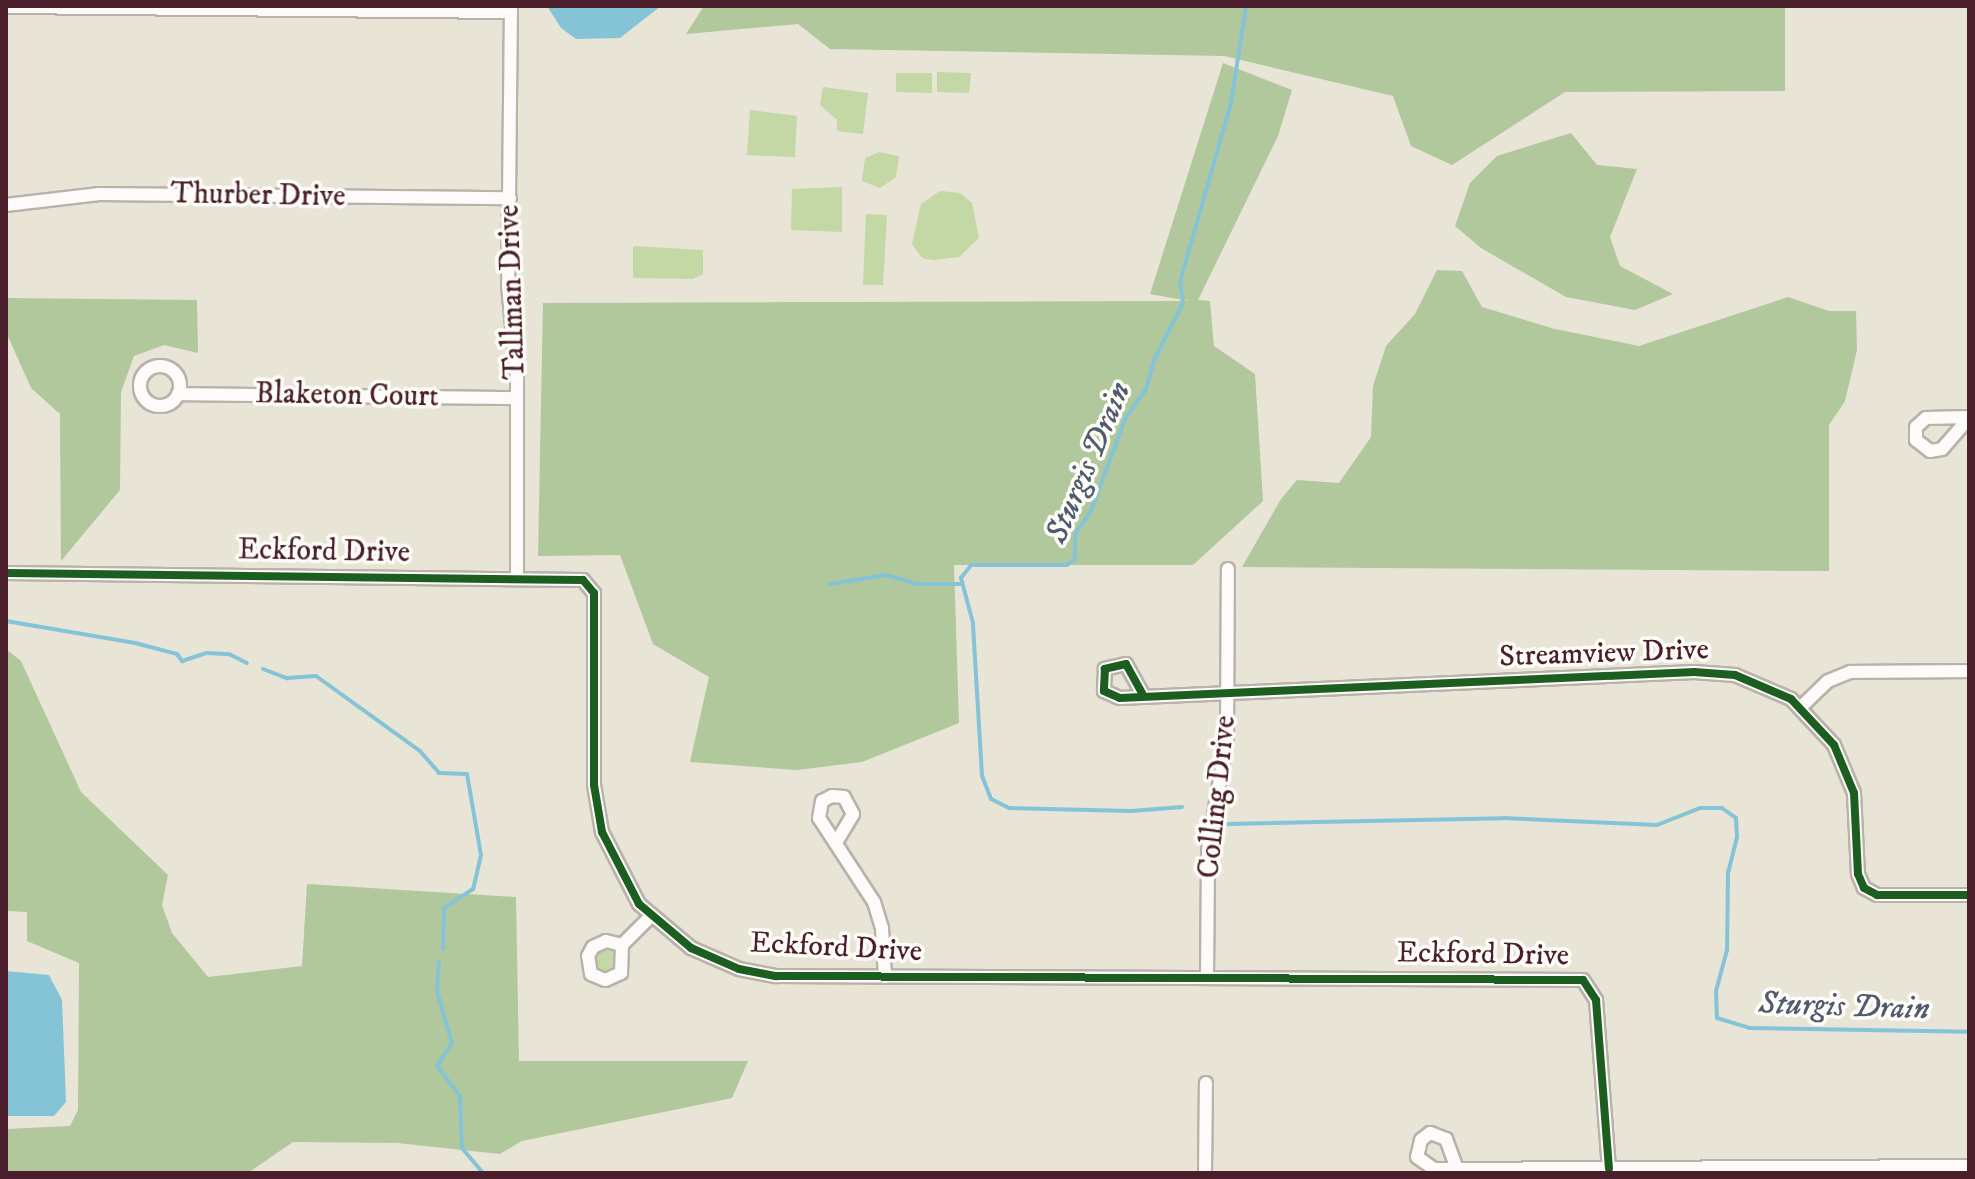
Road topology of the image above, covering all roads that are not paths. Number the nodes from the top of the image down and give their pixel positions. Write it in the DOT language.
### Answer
graph roads {
  1 [pos="6,7"];
  2 [pos="511,9"];
  3 [pos="510,198"];
  4 [pos="6,205"];
  5 [pos="178,394"];
  6 [pos="517,398"];
  7 [pos="1228,569"];
  8 [pos="6,573"];
  9 [pos="517,579"];
  10 [pos="1969,671"];
  11 [pos="1142,693"];
  12 [pos="1228,696"];
  13 [pos="1801,707"];
  14 [pos="837,841"];
  15 [pos="1969,895"];
  16 [pos="651,916"];
  17 [pos="622,945"];
  18 [pos="885,977"];
  19 [pos="1207,977"];
  20 [pos="1206,1083"];
  21 [pos="1969,1166"];
  22 [pos="1609,1168"];
  23 [pos="1457,1169"];
  24 [pos="1798,1170"];
  25 [pos="1205,1173"];
  1 -- 2 [label="street"];
  2 -- 3 [label="street, Tallman Drive"];
  3 -- 4 [label="street, Thurber Drive"];
  3 -- 6 [label="street, Tallman Drive"];
  5 -- 6 [label="street, Blaketon Court"];
  6 -- 9 [label="street, Tallman Drive"];
  7 -- 12 [label="street, Colling Drive"];
  8 -- 9 [label="street, Eckford Drive"];
  9 -- 16 [label="street, Eckford Drive"];
  10 -- 13 [label="street"];
  11 -- 12 [label="street, Streamview Drive"];
  12 -- 13 [label="street, Streamview Drive"];
  12 -- 19 [label="street, Colling Drive"];
  13 -- 15 [label="street, Streamview Drive"];
  14 -- 18 [label="street"];
  16 -- 17 [label="street"];
  16 -- 18 [label="street, Eckford Drive"];
  18 -- 19 [label="street, Eckford Drive"];
  19 -- 22 [label="street, Eckford Drive"];
  20 -- 25 [label="street"];
  21 -- 24 [label="street"];
  22 -- 23 [label="street"];
  22 -- 24 [label="street"];
}
